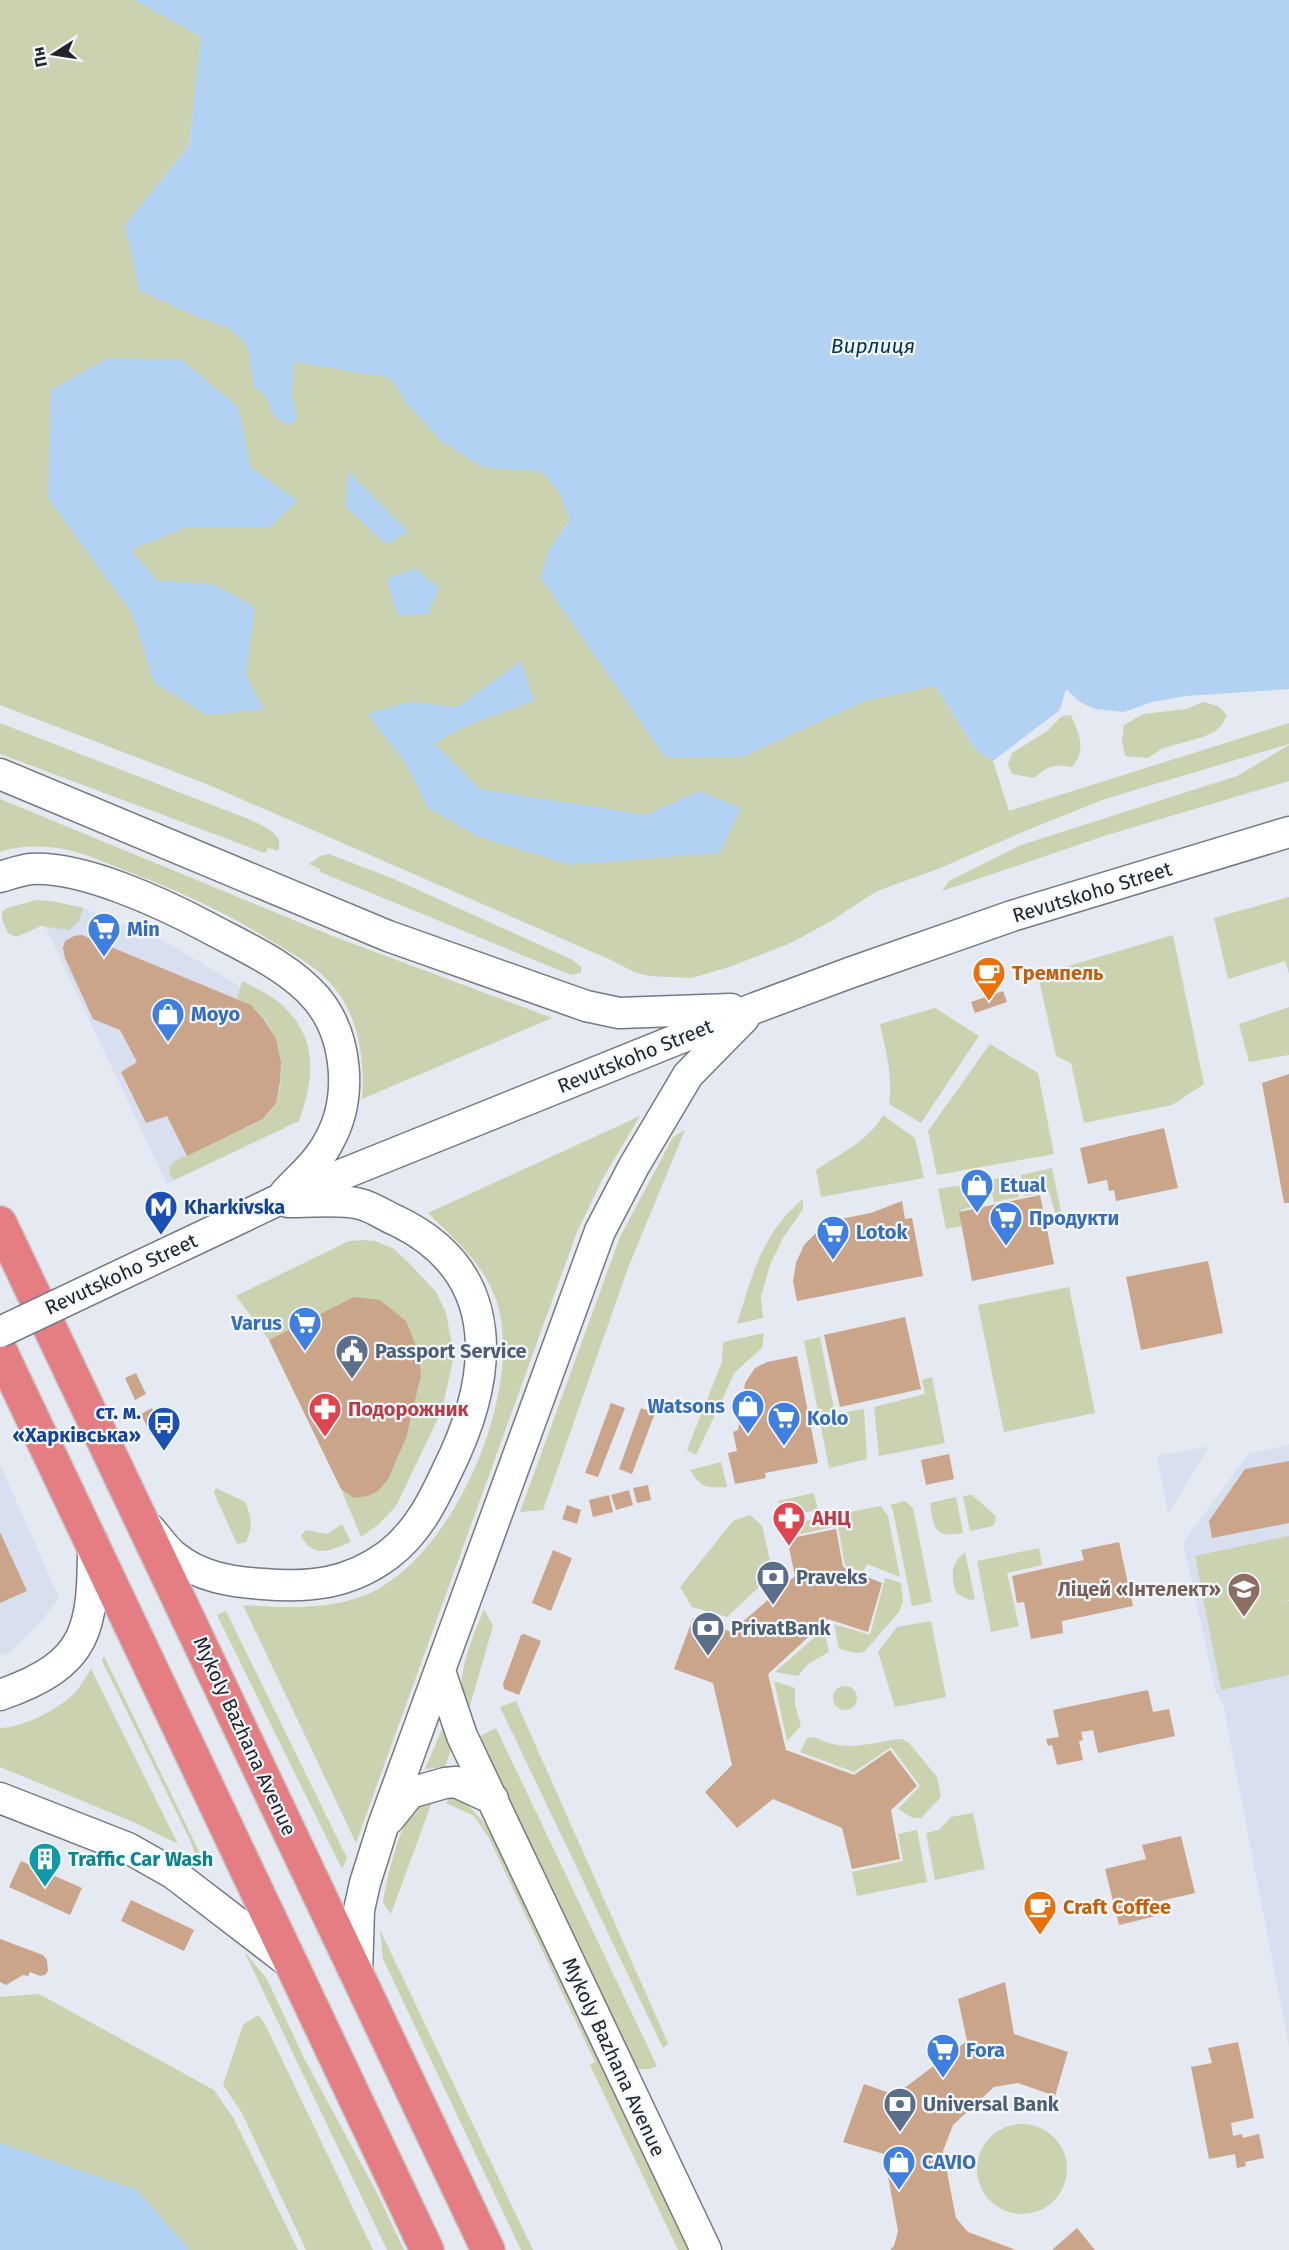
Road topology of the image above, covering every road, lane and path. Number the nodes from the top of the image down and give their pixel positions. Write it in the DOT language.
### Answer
graph roads {
  1 [pos="0,774"];
  2 [pos="1289,832"];
  3 [pos="0,877"];
  4 [pos="755,1008"];
  5 [pos="276,1202"];
  6 [pos="0,1223"];
  7 [pos="0,1332"];
  8 [pos="0,1350"];
  9 [pos="143,1521"];
  10 [pos="93,1542"];
  11 [pos="440,1671"];
  12 [pos="0,1695"];
  13 [pos="0,1797"];
  14 [pos="493,1799"];
  15 [pos="383,1826"];
  16 [pos="290,1963"];
  17 [pos="357,1974"];
  18 [pos="427,2250"];
  19 [pos="489,2250"];
  20 [pos="706,2250"];
  1 -- 4 [label="street"];
  2 -- 4 [label="street, Revutskoho Street"];
  3 -- 5 [label="street"];
  4 -- 5 [label="street, Revutskoho Street"];
  4 -- 11 [label="street"];
  5 -- 7 [label="street, Revutskoho Street, bridge"];
  5 -- 9 [label="street"];
  6 -- 9 [label="highway, Mykoly Bazhana Avenue"];
  8 -- 10 [label="highway"];
  9 -- 17 [label="highway, Mykoly Bazhana Avenue"];
  10 -- 12 [label="street"];
  10 -- 16 [label="highway"];
  11 -- 14 [label="street, Mykoly Bazhana Avenue"];
  11 -- 15 [label="street"];
  13 -- 16 [label="street"];
  14 -- 15 [label="street"];
  14 -- 20 [label="street, Mykoly Bazhana Avenue"];
  15 -- 17 [label="street"];
  16 -- 18 [label="highway"];
  17 -- 19 [label="highway, Mykoly Bazhana Avenue"];
}
